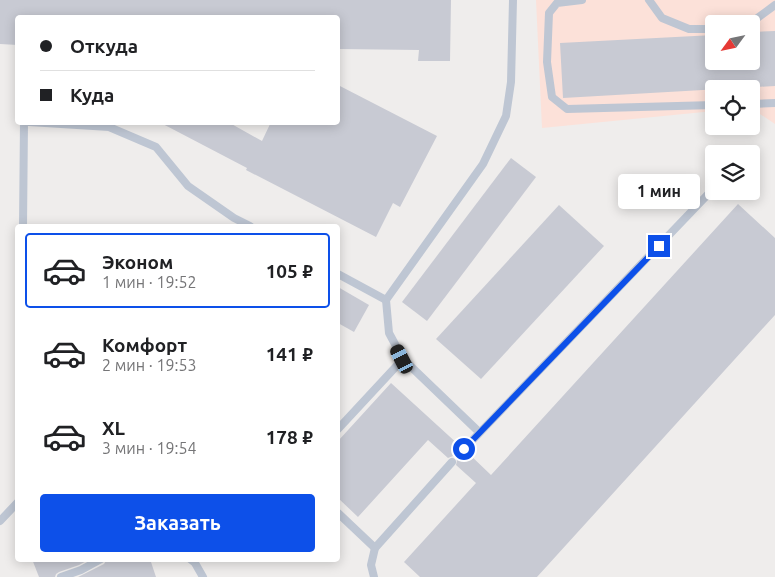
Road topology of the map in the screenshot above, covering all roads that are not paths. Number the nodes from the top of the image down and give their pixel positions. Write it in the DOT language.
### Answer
graph roads {
  1 [pos="513,0"];
  2 [pos="582,0"];
  3 [pos="648,0"];
  4 [pos="775,5"];
  5 [pos="760,16"];
  6 [pos="705,29"];
  7 [pos="775,103"];
  8 [pos="760,104"];
  9 [pos="705,105"];
  10 [pos="24,125"];
  11 [pos="77,125"];
  12 [pos="705,197"];
  13 [pos="23,224"];
  14 [pos="246,224"];
  15 [pos="340,275"];
  16 [pos="386,300"];
  17 [pos="402,359"];
  18 [pos="340,427"];
  19 [pos="479,432"];
  20 [pos="464,449"];
  21 [pos="452,462"];
  22 [pos="15,505"];
  23 [pos="340,515"];
  24 [pos="0,522"];
  25 [pos="375,548"];
  26 [pos="96,562"];
  27 [pos="194,562"];
  28 [pos="61,577"];
  29 [pos="203,577"];
  30 [pos="374,577"];
  1 -- 16 [label="lane"];
  2 -- 9 [label="lane"];
  3 -- 6 [label="lane"];
  4 -- 5 [label="lane"];
  7 -- 8 [label="lane"];
  10 -- 13 [label="lane"];
  11 -- 14 [label="lane"];
  12 -- 19 [label="lane"];
  15 -- 16 [label="lane"];
  16 -- 17 [label="lane"];
  17 -- 18 [label="lane"];
  17 -- 19 [label="lane"];
  19 -- 20 [label="lane"];
  21 -- 25 [label="lane"];
  22 -- 24 [label="lane"];
  23 -- 25 [label="lane"];
  25 -- 30 [label="lane"];
  26 -- 28 [label="lane"];
  27 -- 29 [label="lane"];
}
